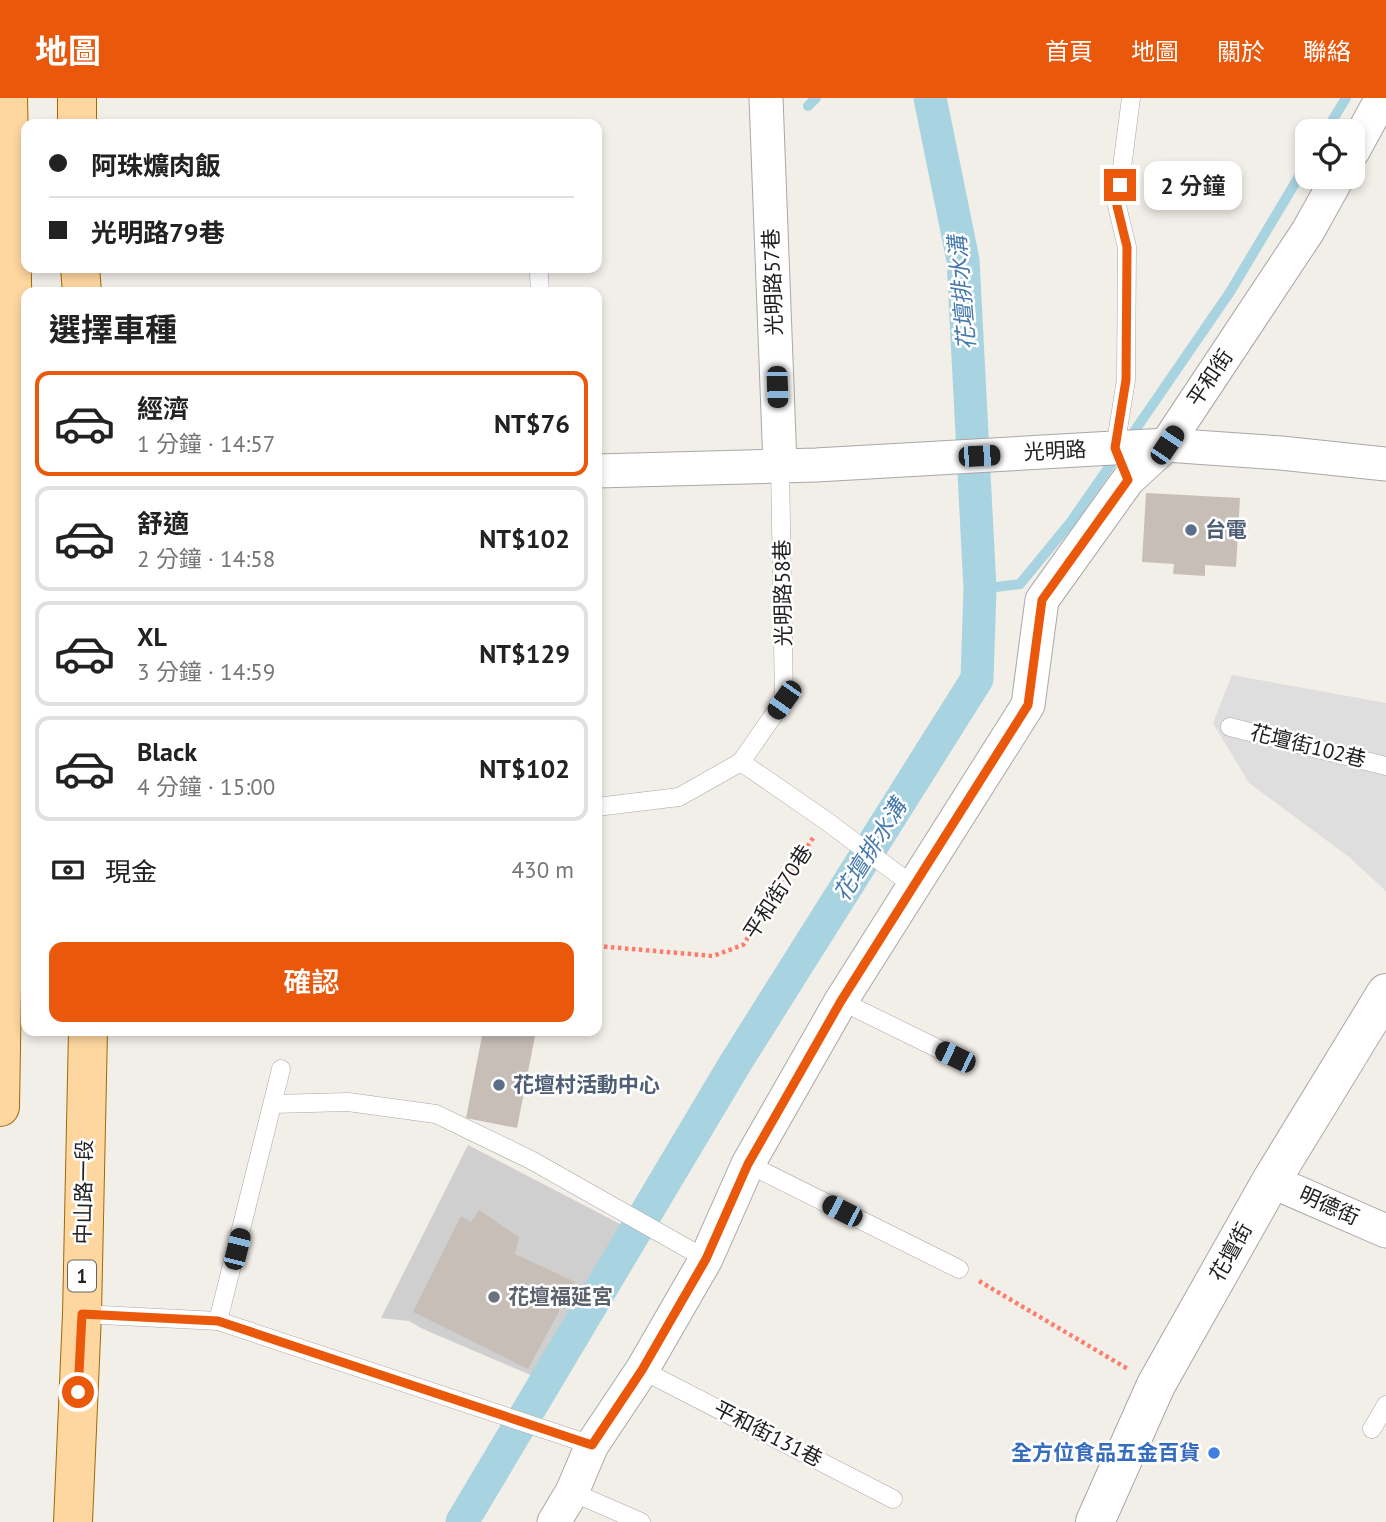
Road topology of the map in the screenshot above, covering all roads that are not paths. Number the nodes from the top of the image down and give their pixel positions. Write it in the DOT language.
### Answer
graph roads {
  1 [pos="8,98"];
  2 [pos="77,98"];
  3 [pos="766,98"];
  4 [pos="1131,98"];
  5 [pos="1382,98"];
  6 [pos="77,119"];
  7 [pos="1365,129"];
  8 [pos="1331,189"];
  9 [pos="539,274"];
  10 [pos="540,287"];
  11 [pos="1167,445"];
  12 [pos="1115,448"];
  13 [pos="1386,464"];
  14 [pos="780,465"];
  15 [pos="602,471"];
  16 [pos="1128,480"];
  17 [pos="12,554"];
  18 [pos="1230,727"];
  19 [pos="741,762"];
  20 [pos="1386,766"];
  21 [pos="602,806"];
  22 [pos="915,887"];
  23 [pos="1386,993"];
  24 [pos="841,1001"];
  25 [pos="88,1036"];
  26 [pos="955,1057"];
  27 [pos="281,1069"];
  28 [pos="273,1104"];
  29 [pos="0,1107"];
  30 [pos="748,1164"];
  31 [pos="1271,1181"];
  32 [pos="1386,1231"];
  33 [pos="706,1259"];
  34 [pos="959,1269"];
  35 [pos="82,1314"];
  36 [pos="218,1321"];
  37 [pos="642,1370"];
  38 [pos="1386,1405"];
  39 [pos="1372,1429"];
  40 [pos="592,1445"];
  41 [pos="572,1492"];
  42 [pos="894,1499"];
  43 [pos="73,1522"];
  44 [pos="554,1522"];
  45 [pos="641,1522"];
  46 [pos="1095,1522"];
  1 -- 17 [label="main road"];
  2 -- 6 [label="main road"];
  3 -- 14 [label="street, 光明路57巷"];
  4 -- 12 [label="lane"];
  5 -- 7 [label="street"];
  8 -- 11 [label="street, 平和街"];
  9 -- 10 [label="lane"];
  11 -- 12 [label="street, 光明路"];
  11 -- 13 [label="street, 光明路"];
  11 -- 16 [label="street, 平和街"];
  12 -- 14 [label="street, 光明路"];
  12 -- 16 [label="lane"];
  14 -- 15 [label="street, 光明路"];
  14 -- 19 [label="lane, 光明路58巷"];
  16 -- 22 [label="street, 平和街"];
  17 -- 29 [label="main road"];
  18 -- 20 [label="lane, 花壇街102巷"];
  19 -- 21 [label="lane, 光明路58巷"];
  19 -- 22 [label="lane"];
  22 -- 24 [label="street, 平和街"];
  23 -- 31 [label="street, 花壇街"];
  24 -- 26 [label="lane"];
  24 -- 30 [label="street, 平和街"];
  25 -- 35 [label="main road, 中山路一段 / 1"];
  27 -- 28 [label="lane"];
  28 -- 33 [label="lane"];
  28 -- 36 [label="lane"];
  30 -- 33 [label="street, 平和街"];
  30 -- 34 [label="lane"];
  31 -- 32 [label="street, 明德街"];
  31 -- 46 [label="street, 花壇街"];
  33 -- 37 [label="street, 平和街"];
  35 -- 36 [label="lane"];
  35 -- 43 [label="main road, 中山路一段 / 1"];
  36 -- 40 [label="lane"];
  37 -- 40 [label="street, 平和街"];
  37 -- 42 [label="lane, 平和街131巷"];
  38 -- 39 [label="lane"];
  40 -- 41 [label="street, 平和街"];
  41 -- 44 [label="street, 平和街"];
  41 -- 45 [label="lane"];
}
